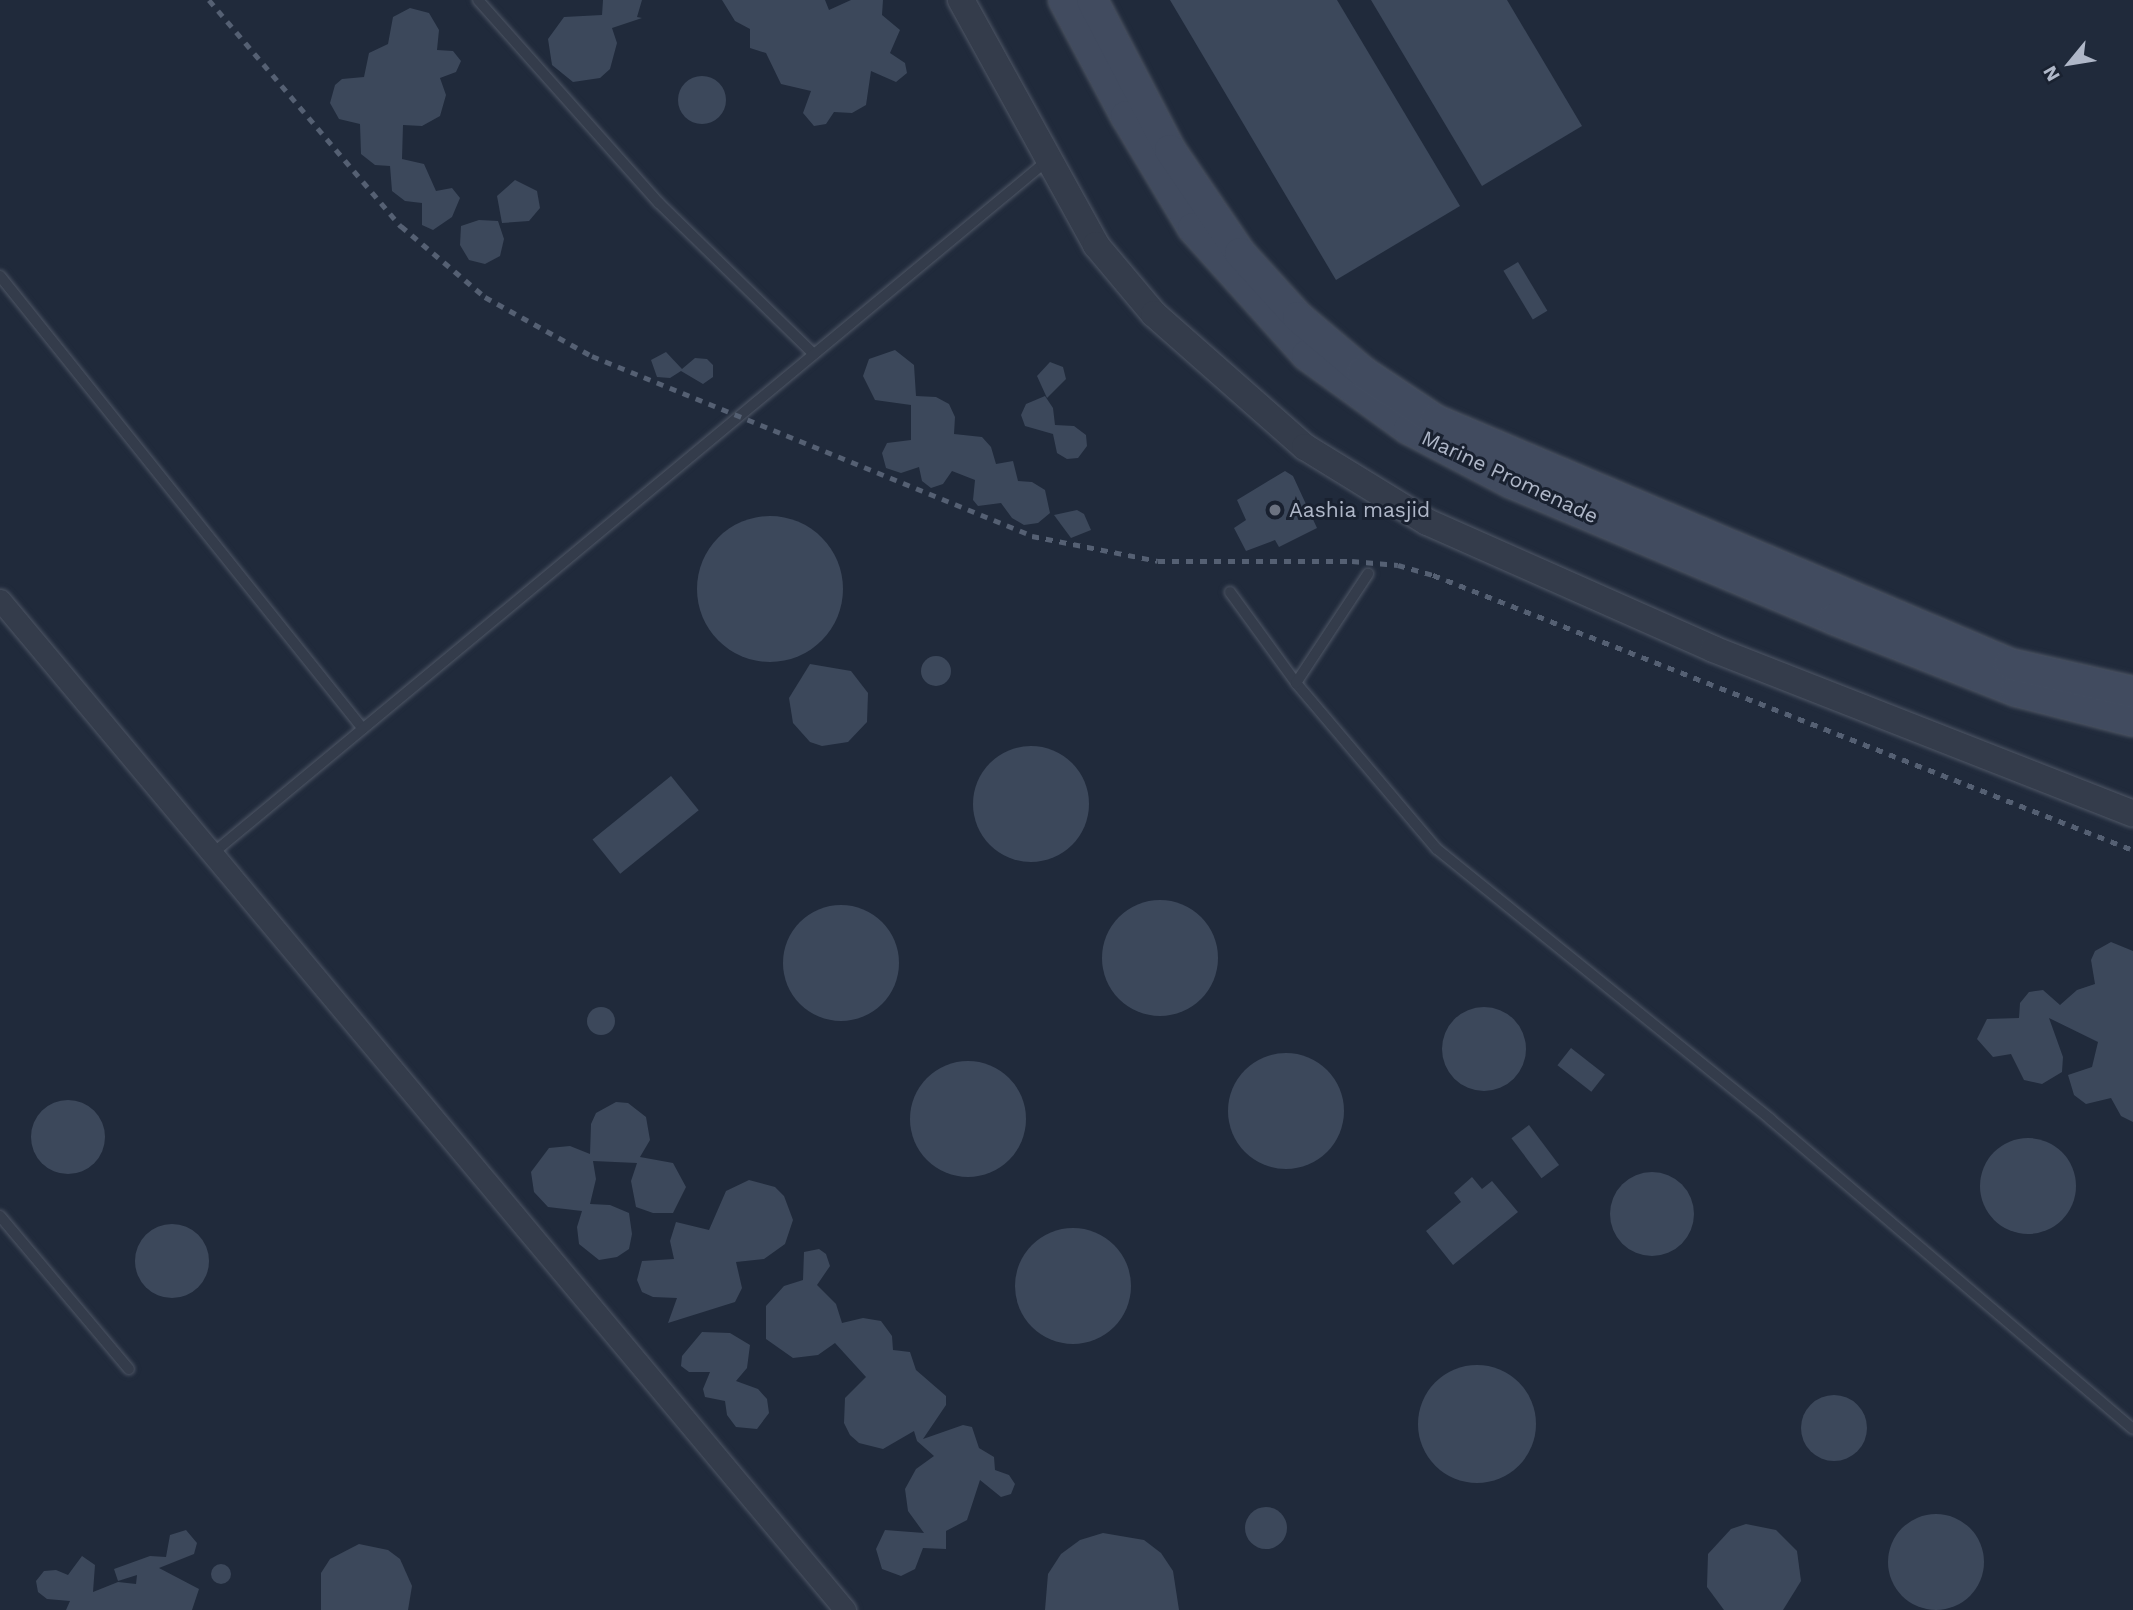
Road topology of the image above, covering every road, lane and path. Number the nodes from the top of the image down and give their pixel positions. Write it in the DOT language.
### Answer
graph roads {
  1 [pos="478,0"];
  2 [pos="961,0"];
  3 [pos="1064,0"];
  4 [pos="1092,0"];
  5 [pos="1048,160"];
  6 [pos="0,276"];
  7 [pos="814,354"];
  8 [pos="1368,574"];
  9 [pos="1230,592"];
  10 [pos="0,600"];
  11 [pos="1296,682"];
  12 [pos="2133,692"];
  13 [pos="2133,721"];
  14 [pos="363,729"];
  15 [pos="2133,814"];
  16 [pos="212,854"];
  17 [pos="0,1216"];
  18 [pos="129,1368"];
  19 [pos="2133,1430"];
  20 [pos="845,1610"];
  1 -- 7 [label="lane"];
  2 -- 5 [label="street"];
  3 -- 13 [label="main road, Marine Promenade"];
  4 -- 12 [label="main road, Marine Promenade"];
  5 -- 7 [label="lane"];
  5 -- 15 [label="street"];
  6 -- 14 [label="lane"];
  7 -- 14 [label="lane"];
  8 -- 11 [label="lane"];
  9 -- 11 [label="lane"];
  10 -- 16 [label="street"];
  11 -- 19 [label="lane"];
  14 -- 16 [label="lane"];
  16 -- 20 [label="street"];
  17 -- 18 [label="lane"];
}
